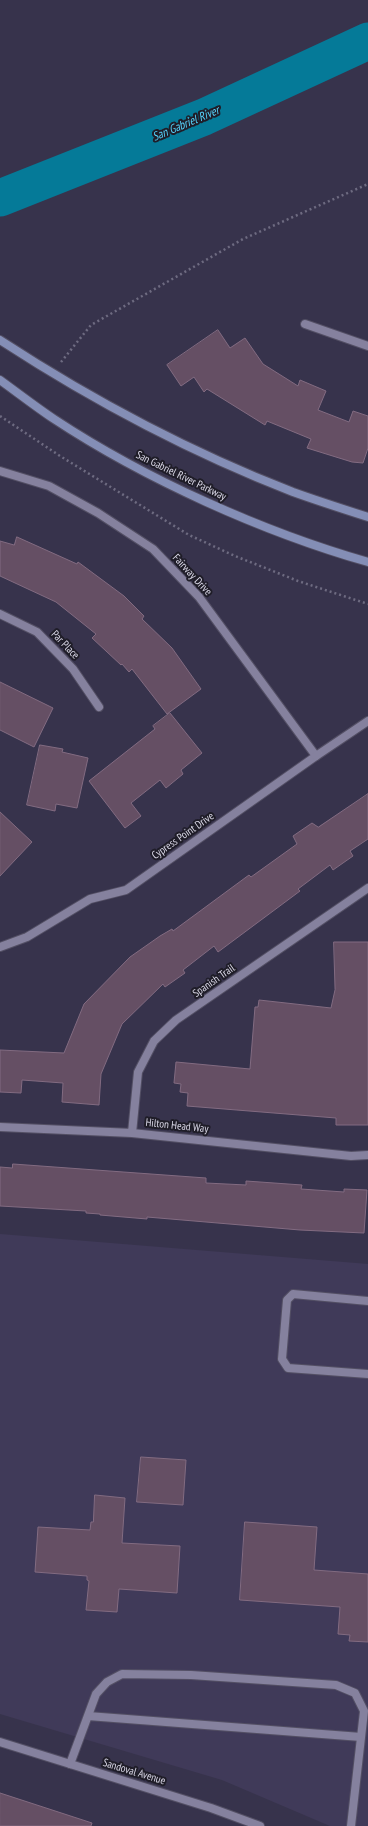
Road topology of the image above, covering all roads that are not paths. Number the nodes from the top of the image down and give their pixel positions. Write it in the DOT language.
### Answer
graph roads {
  1 [pos="305,324"];
  2 [pos="0,340"];
  3 [pos="368,346"];
  4 [pos="0,380"];
  5 [pos="0,471"];
  6 [pos="368,517"];
  7 [pos="368,562"];
  8 [pos="0,614"];
  9 [pos="99,707"];
  10 [pos="368,721"];
  11 [pos="316,756"];
  12 [pos="368,888"];
  13 [pos="0,947"];
  14 [pos="0,1127"];
  15 [pos="132,1133"];
  16 [pos="368,1155"];
  17 [pos="368,1301"];
  18 [pos="368,1374"];
  19 [pos="88,1716"];
  20 [pos="361,1737"];
  21 [pos="0,1742"];
  22 [pos="70,1764"];
  23 [pos="260,1826"];
  24 [pos="351,1826"];
  1 -- 3 [label="street"];
  2 -- 6 [label="main road"];
  4 -- 7 [label="main road, San Gabriel River Parkway"];
  5 -- 11 [label="street, Fairway Drive"];
  8 -- 9 [label="street, Par Place"];
  10 -- 11 [label="street, Cypress Point Drive"];
  11 -- 13 [label="street, Cypress Point Drive"];
  12 -- 15 [label="street, Spanish Trail"];
  14 -- 15 [label="street, Hilton Head Way"];
  15 -- 16 [label="street, Hilton Head Way"];
  17 -- 18 [label="street"];
  19 -- 20 [label="street"];
  19 -- 20 [label="street"];
  19 -- 22 [label="street"];
  20 -- 24 [label="street"];
  21 -- 22 [label="street, Sandoval Avenue"];
  22 -- 23 [label="street, Sandoval Avenue"];
}
